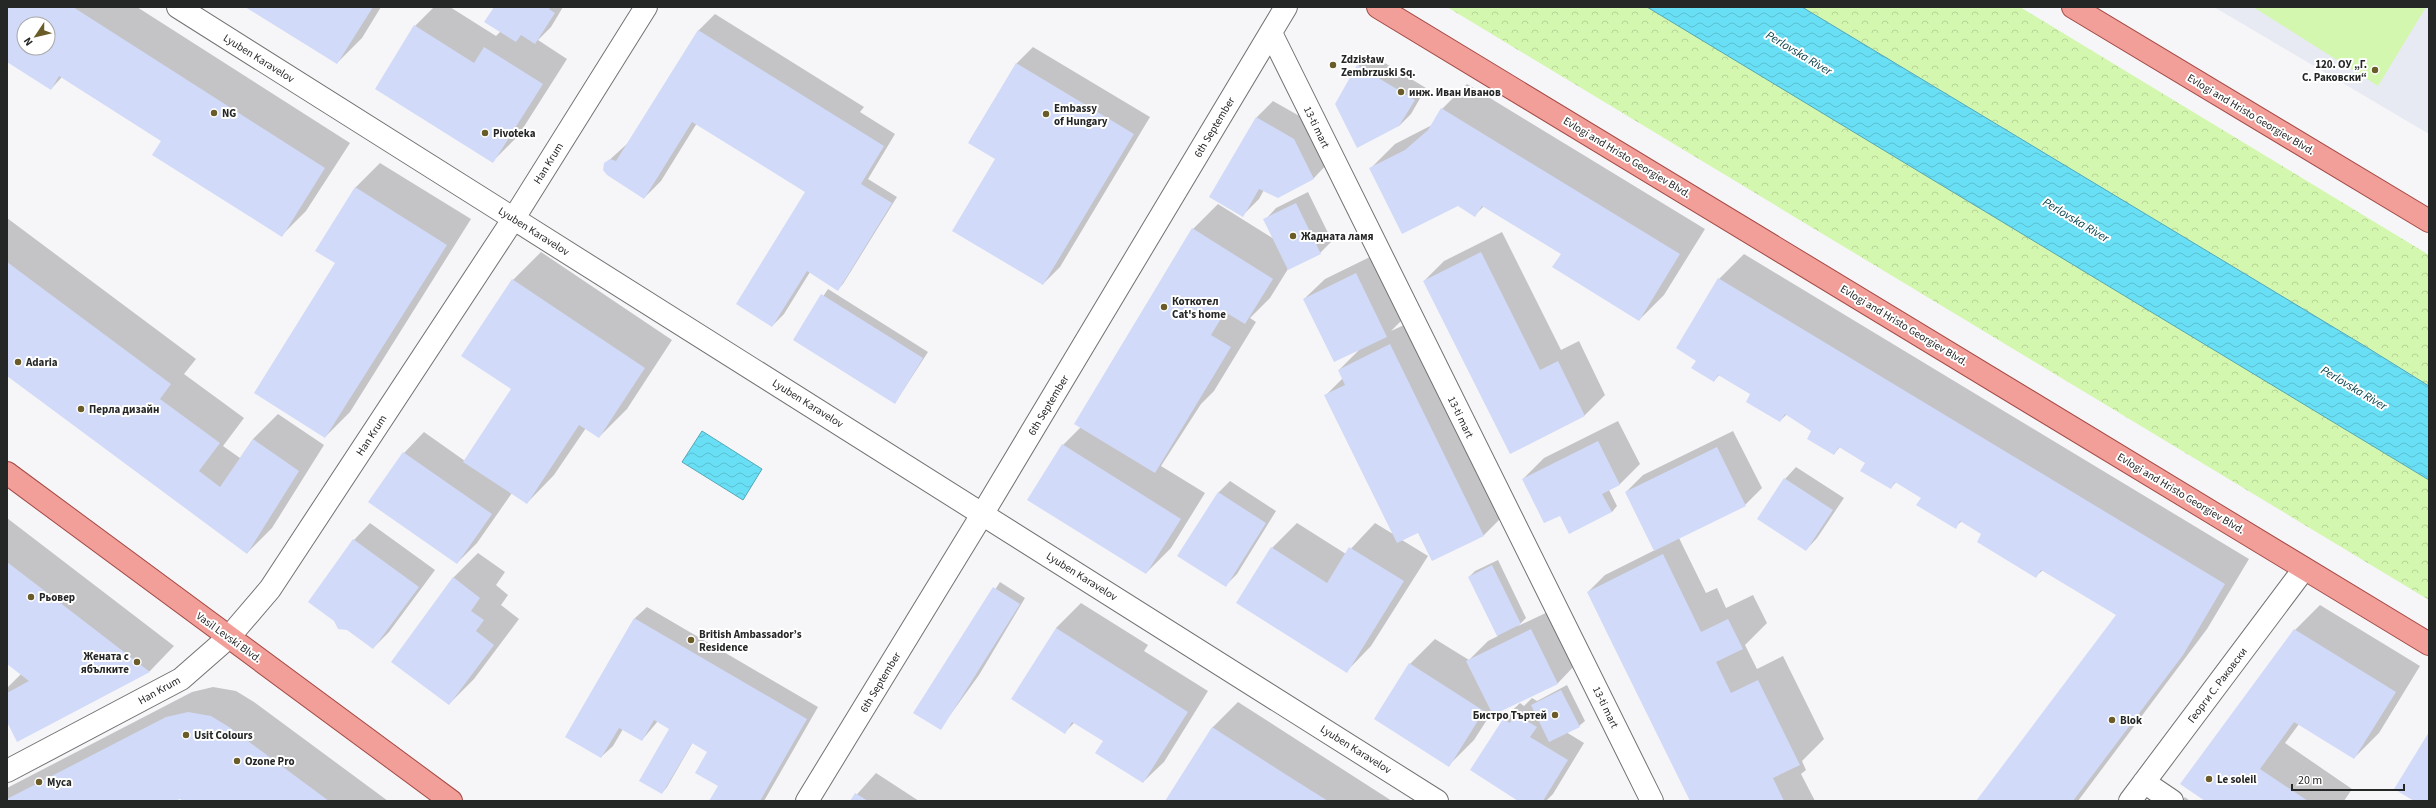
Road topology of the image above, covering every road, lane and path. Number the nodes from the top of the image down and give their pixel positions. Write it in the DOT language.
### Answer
graph roads {
  1 [pos="178,7"];
  2 [pos="646,7"];
  3 [pos="1286,7"];
  4 [pos="1378,7"];
  5 [pos="2073,7"];
  6 [pos="1271,33"];
  7 [pos="514,218"];
  8 [pos="2429,221"];
  9 [pos="7,473"];
  10 [pos="983,513"];
  11 [pos="2304,568"];
  12 [pos="230,637"];
  13 [pos="2429,644"];
  14 [pos="7,771"];
  15 [pos="2144,782"];
  16 [pos="451,801"];
  17 [pos="807,801"];
  18 [pos="1437,801"];
  19 [pos="1652,801"];
  20 [pos="2130,801"];
  21 [pos="2172,801"];
  1 -- 7 [label="street, Lyuben Karavelov"];
  2 -- 7 [label="street, Han Krum"];
  3 -- 6 [label="street, 6th September"];
  4 -- 11 [label="main road, Evlogi and Hristo Georgiev Blvd."];
  5 -- 8 [label="main road, Evlogi and Hristo Georgiev Blvd."];
  6 -- 10 [label="street, 6th September"];
  6 -- 19 [label="street, 13-ti mart"];
  7 -- 10 [label="street, Lyuben Karavelov"];
  7 -- 12 [label="street, Han Krum"];
  9 -- 12 [label="main road, Vasil Levski Blvd."];
  10 -- 17 [label="street, 6th September"];
  10 -- 18 [label="street, Lyuben Karavelov"];
  11 -- 13 [label="main road, Evlogi and Hristo Georgiev Blvd."];
  11 -- 15 [label="street, Георги С. Раковски"];
  12 -- 14 [label="street, Han Krum"];
  12 -- 16 [label="main road, Vasil Levski Blvd."];
  15 -- 20 [label="street, Георги С. Раковски"];
  15 -- 21 [label="street"];
}
